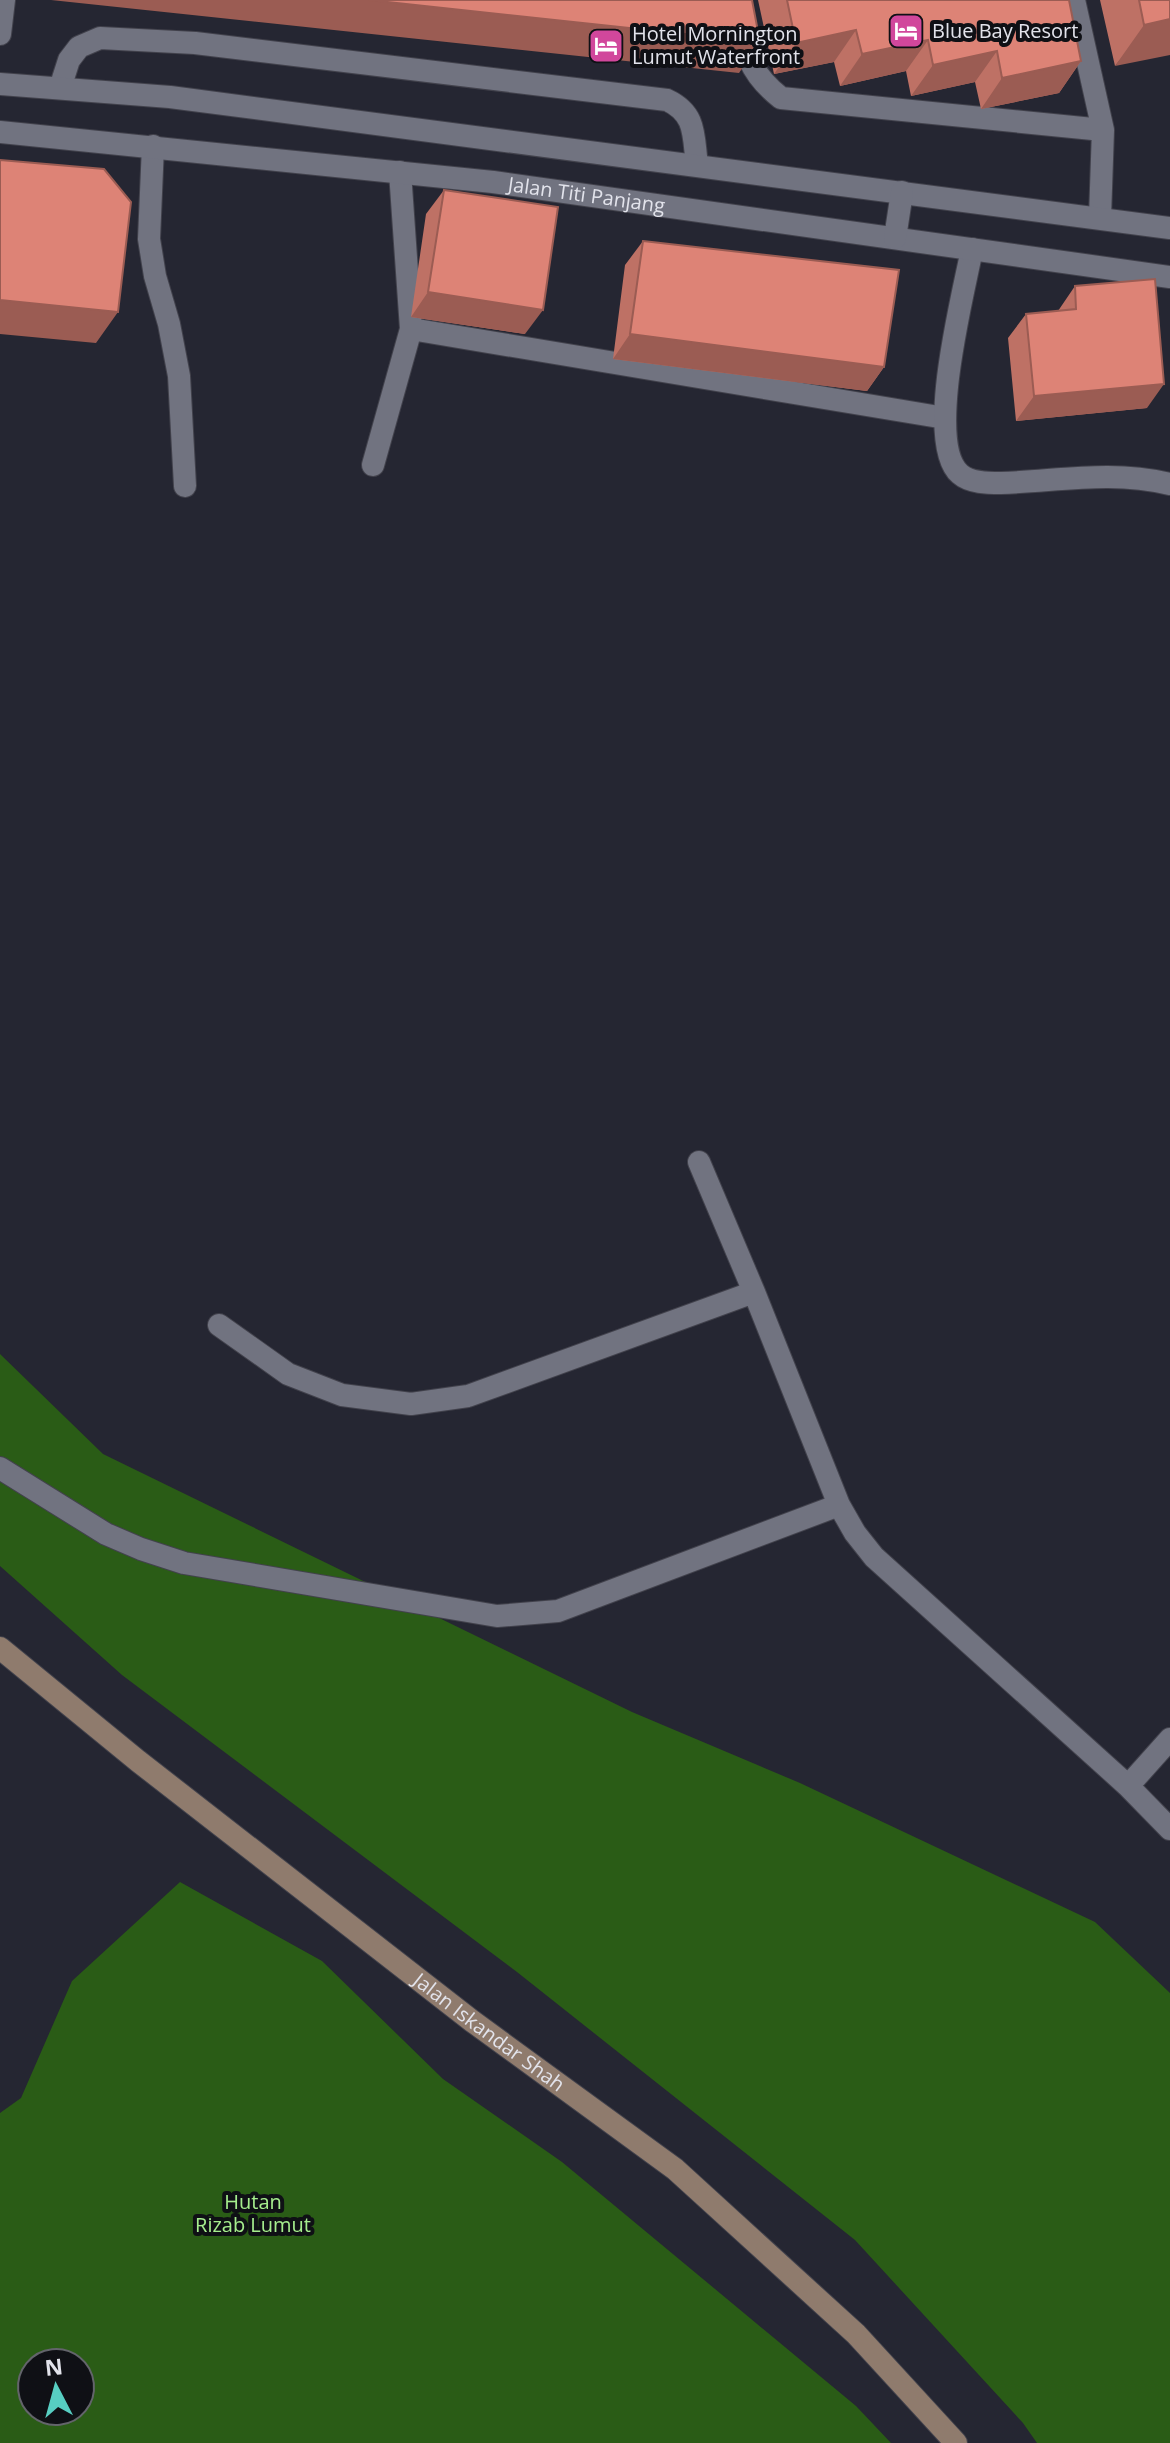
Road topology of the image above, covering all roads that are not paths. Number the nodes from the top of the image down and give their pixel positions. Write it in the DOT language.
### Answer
graph roads {
  1 [pos="4,0"];
  2 [pos="736,0"];
  3 [pos="1074,0"];
  4 [pos="0,34"];
  5 [pos="0,84"];
  6 [pos="60,88"];
  7 [pos="1103,130"];
  8 [pos="0,132"];
  9 [pos="153,146"];
  10 [pos="697,165"];
  11 [pos="400,172"];
  12 [pos="902,192"];
  13 [pos="1100,217"];
  14 [pos="1170,228"];
  15 [pos="895,238"];
  16 [pos="972,249"];
  17 [pos="1170,277"];
  18 [pos="411,329"];
  19 [pos="945,418"];
  20 [pos="373,465"];
  21 [pos="1170,484"];
  22 [pos="185,486"];
  23 [pos="699,1162"];
  24 [pos="754,1292"];
  25 [pos="219,1325"];
  26 [pos="0,1468"];
  27 [pos="839,1505"];
  28 [pos="0,1648"];
  29 [pos="1170,1739"];
  30 [pos="1128,1786"];
  31 [pos="1170,1829"];
  32 [pos="956,2443"];
  1 -- 4 [label="street"];
  2 -- 7 [label="street"];
  3 -- 7 [label="street"];
  5 -- 6 [label="street"];
  6 -- 10 [label="street"];
  6 -- 10 [label="street"];
  7 -- 13 [label="street"];
  8 -- 9 [label="street, Jalan Titi Panjang"];
  9 -- 11 [label="street, Jalan Titi Panjang"];
  9 -- 22 [label="street"];
  10 -- 12 [label="street"];
  11 -- 15 [label="street, Jalan Titi Panjang"];
  11 -- 18 [label="street"];
  12 -- 13 [label="street"];
  12 -- 15 [label="street"];
  13 -- 14 [label="street"];
  15 -- 16 [label="street, Jalan Titi Panjang"];
  16 -- 17 [label="street, Jalan Titi Panjang"];
  16 -- 19 [label="street"];
  18 -- 19 [label="street"];
  18 -- 20 [label="street"];
  19 -- 21 [label="street"];
  23 -- 24 [label="street"];
  24 -- 25 [label="street"];
  24 -- 27 [label="street"];
  26 -- 27 [label="street"];
  27 -- 30 [label="street"];
  28 -- 32 [label="main road, Jalan Iskandar Shah"];
  29 -- 30 [label="street"];
  30 -- 31 [label="street"];
}
